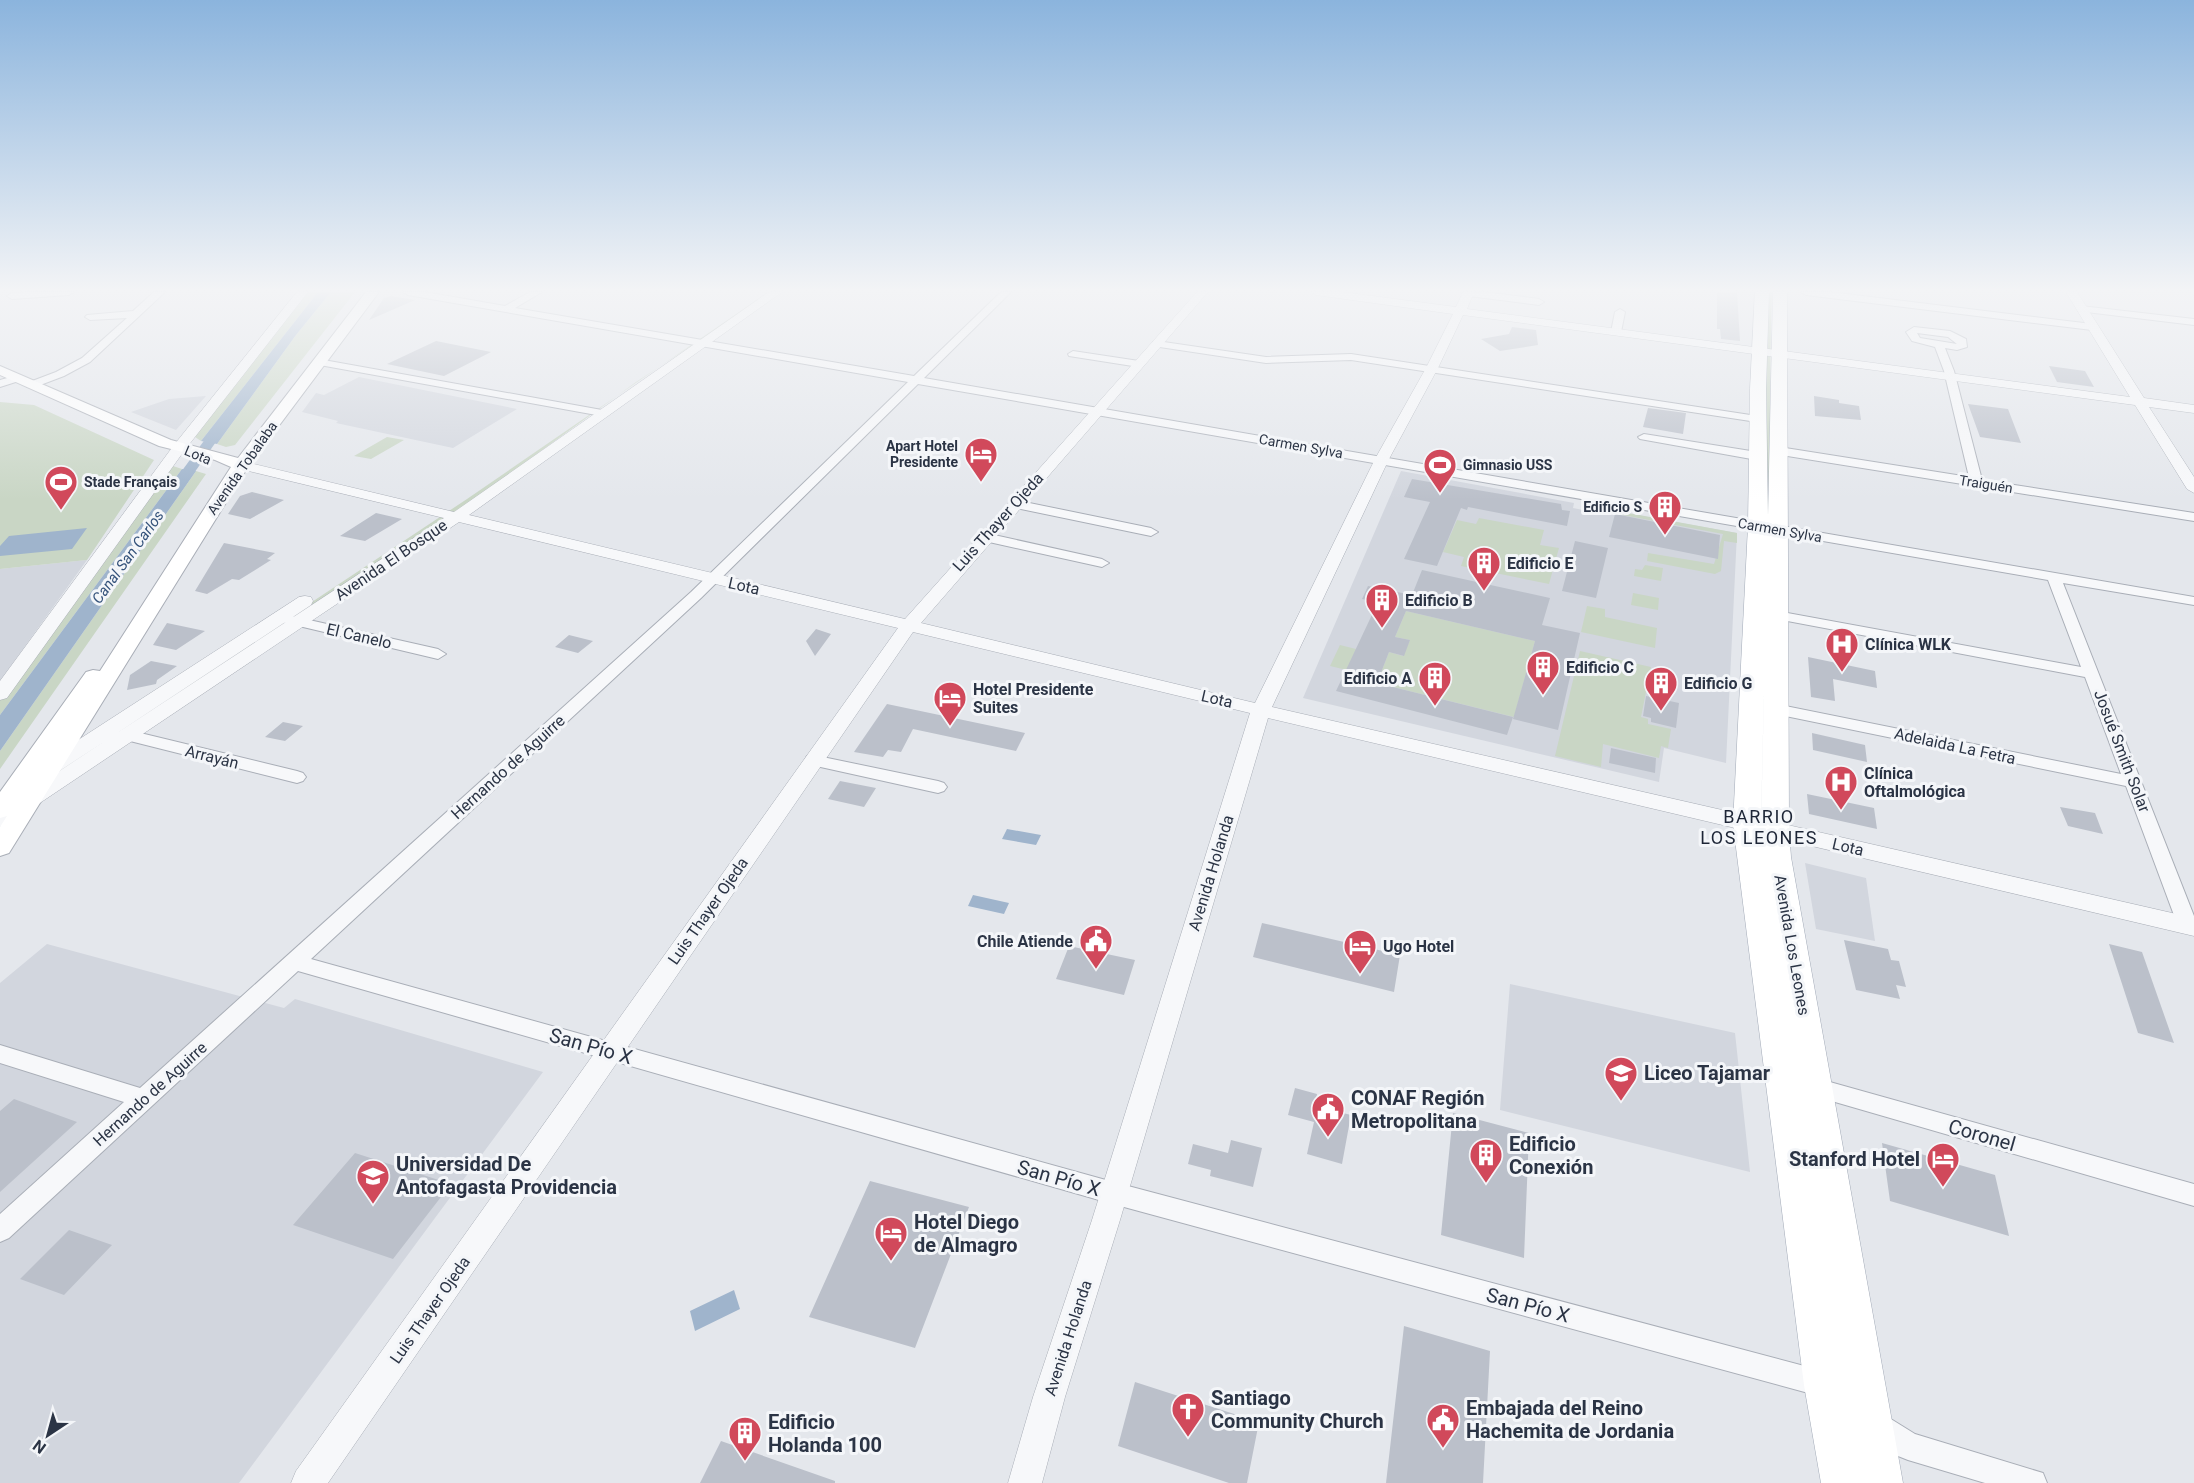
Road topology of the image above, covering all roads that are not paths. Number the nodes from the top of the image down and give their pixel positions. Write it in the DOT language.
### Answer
graph roads {
  1 [pos="84,361"];
  2 [pos="257,361"];
  3 [pos="667,361"];
  4 [pos="810,361"];
  5 [pos="936,361"];
  6 [pos="1121,361"];
  7 [pos="1142,361"];
  8 [pos="1382,361"];
  9 [pos="1435,361"];
  10 [pos="1760,361"];
  11 [pos="1779,361"];
  12 [pos="1833,361"];
  13 [pos="1945,361"];
  14 [pos="2113,361"];
  15 [pos="318,362"];
  16 [pos="1139,364"];
  17 [pos="1432,368"];
  18 [pos="0,370"];
  19 [pos="1950,377"];
  20 [pos="917,380"];
  21 [pos="24,382"];
  22 [pos="0,384"];
  23 [pos="2139,402"];
  24 [pos="2194,409"];
  25 [pos="1098,410"];
  26 [pos="595,412"];
  27 [pos="1757,418"];
  28 [pos="1644,437"];
  29 [pos="1779,451"];
  30 [pos="196,454"];
  31 [pos="1757,456"];
  32 [pos="1382,459"];
  33 [pos="241,465"];
  34 [pos="1976,482"];
  35 [pos="2194,489"];
  36 [pos="1015,504"];
  37 [pos="448,515"];
  38 [pos="2194,517"];
  39 [pos="1768,528"];
  40 [pos="1151,532"];
  41 [pos="985,537"];
  42 [pos="1102,563"];
  43 [pos="2054,577"];
  44 [pos="713,578"];
  45 [pos="2194,601"];
  46 [pos="1777,615"];
  47 [pos="280,618"];
  48 [pos="298,622"];
  49 [pos="908,625"];
  50 [pos="121,651"];
  51 [pos="438,654"];
  52 [pos="2092,674"];
  53 [pos="0,694"];
  54 [pos="1776,709"];
  55 [pos="1261,710"];
  56 [pos="138,711"];
  57 [pos="128,735"];
  58 [pos="813,760"];
  59 [pos="52,767"];
  60 [pos="297,777"];
  61 [pos="2134,782"];
  62 [pos="938,787"];
  63 [pos="11,800"];
  64 [pos="0,820"];
  65 [pos="1761,827"];
  66 [pos="0,847"];
  67 [pos="2191,927"];
  68 [pos="294,963"];
  69 [pos="610,1052"];
  70 [pos="0,1054"];
  71 [pos="1778,1060"];
  72 [pos="1817,1088"];
  73 [pos="145,1099"];
  74 [pos="1113,1193"];
  75 [pos="2194,1195"];
  76 [pos="0,1230"];
  77 [pos="1825,1385"];
  78 [pos="1871,1418"];
  79 [pos="308,1483"];
  80 [pos="1025,1483"];
  81 [pos="1842,1483"];
  82 [pos="1881,1483"];
  83 [pos="2033,1483"];
  1 -- 21 [label="street"];
  2 -- 30 [label="street"];
  3 -- 26 [label="street, Avenida El Bosque"];
  4 -- 20 [label="street, Carmen Sylva"];
  5 -- 20 [label="street, Hernando de Aguirre"];
  6 -- 16 [label="street"];
  7 -- 16 [label="street, Luis Thayer Ojeda"];
  8 -- 17 [label="street"];
  9 -- 17 [label="street, Avenida Holanda"];
  10 -- 27 [label="main road, Avenida Los Leones"];
  11 -- 29 [label="main road, Avenida Los Leones"];
  12 -- 19 [label="street"];
  13 -- 19 [label="street"];
  14 -- 23 [label="street"];
  15 -- 26 [label="street"];
  15 -- 33 [label="main road, Avenida Tobalaba"];
  16 -- 25 [label="street, Luis Thayer Ojeda"];
  17 -- 27 [label="street"];
  17 -- 32 [label="street, Avenida Holanda"];
  18 -- 21 [label="main road, Lota"];
  19 -- 23 [label="street"];
  19 -- 34 [label="street"];
  20 -- 25 [label="street, Carmen Sylva"];
  20 -- 44 [label="street, Hernando de Aguirre"];
  21 -- 22 [label="street"];
  21 -- 30 [label="main road, Lota"];
  23 -- 24 [label="street"];
  23 -- 35 [label="street"];
  25 -- 32 [label="street, Carmen Sylva"];
  25 -- 36 [label="street, Luis Thayer Ojeda"];
  26 -- 37 [label="street, Avenida El Bosque"];
  27 -- 31 [label="main road, Avenida Los Leones"];
  28 -- 31 [label="street"];
  29 -- 34 [label="street, Traiguén"];
  29 -- 39 [label="main road, Avenida Los Leones"];
  30 -- 33 [label="main road, Lota"];
  30 -- 53 [label="street"];
  31 -- 39 [label="main road, Avenida Los Leones"];
  32 -- 39 [label="street, Carmen Sylva"];
  32 -- 55 [label="street, Avenida Holanda"];
  33 -- 37 [label="street, Lota"];
  33 -- 50 [label="main road, Avenida Tobalaba"];
  34 -- 38 [label="street, Traiguén"];
  36 -- 40 [label="street"];
  36 -- 41 [label="street, Luis Thayer Ojeda"];
  37 -- 44 [label="street, Lota"];
  37 -- 47 [label="street, Avenida El Bosque"];
  37 -- 48 [label="street, Avenida El Bosque"];
  39 -- 43 [label="street, Carmen Sylva"];
  39 -- 46 [label="main road, Avenida Los Leones"];
  39 -- 65 [label="main road, Avenida Los Leones"];
  41 -- 42 [label="street"];
  41 -- 49 [label="street, Luis Thayer Ojeda"];
  43 -- 45 [label="street, Carmen Sylva"];
  43 -- 52 [label="street, Josué Smith Solar"];
  44 -- 49 [label="street, Lota"];
  44 -- 68 [label="street, Hernando de Aguirre"];
  46 -- 52 [label="street"];
  46 -- 54 [label="main road, Avenida Los Leones"];
  47 -- 48 [label="street, El Canelo"];
  47 -- 56 [label="street, Avenida El Bosque"];
  48 -- 51 [label="street, El Canelo"];
  48 -- 57 [label="street, Avenida El Bosque"];
  49 -- 55 [label="street, Lota"];
  49 -- 58 [label="street, Luis Thayer Ojeda"];
  50 -- 59 [label="main road, Avenida Tobalaba"];
  50 -- 63 [label="main road, Avenida Tobalaba"];
  52 -- 61 [label="street, Josué Smith Solar"];
  54 -- 61 [label="street, Adelaida La Fetra"];
  54 -- 65 [label="main road, Avenida Los Leones"];
  55 -- 65 [label="street, Lota"];
  55 -- 74 [label="street, Avenida Holanda"];
  56 -- 57 [label="street"];
  56 -- 59 [label="street, Avenida El Bosque"];
  57 -- 60 [label="street, Arrayán"];
  57 -- 63 [label="street, Avenida El Bosque"];
  58 -- 62 [label="street"];
  58 -- 69 [label="street, Luis Thayer Ojeda"];
  59 -- 63 [label="main road, Avenida Tobalaba"];
  61 -- 67 [label="street, Josué Smith Solar"];
  63 -- 64 [label="street, Avenida El Bosque"];
  63 -- 66 [label="main road, Avenida Tobalaba"];
  65 -- 67 [label="street, Lota"];
  65 -- 71 [label="main road, Avenida Los Leones"];
  65 -- 72 [label="main road, Avenida Los Leones"];
  68 -- 69 [label="street, San Pío X"];
  68 -- 73 [label="street, Hernando de Aguirre"];
  69 -- 74 [label="street, San Pío X"];
  69 -- 79 [label="street, Luis Thayer Ojeda"];
  70 -- 73 [label="street"];
  71 -- 72 [label="street, Coronel"];
  71 -- 77 [label="main road, Avenida Los Leones"];
  72 -- 75 [label="street, Coronel"];
  72 -- 78 [label="main road, Avenida Los Leones"];
  73 -- 76 [label="street, Hernando de Aguirre"];
  74 -- 77 [label="street, San Pío X"];
  74 -- 80 [label="street, Avenida Holanda"];
  77 -- 81 [label="main road, Avenida Los Leones"];
  78 -- 82 [label="main road, Avenida Los Leones"];
  78 -- 83 [label="street"];
}
